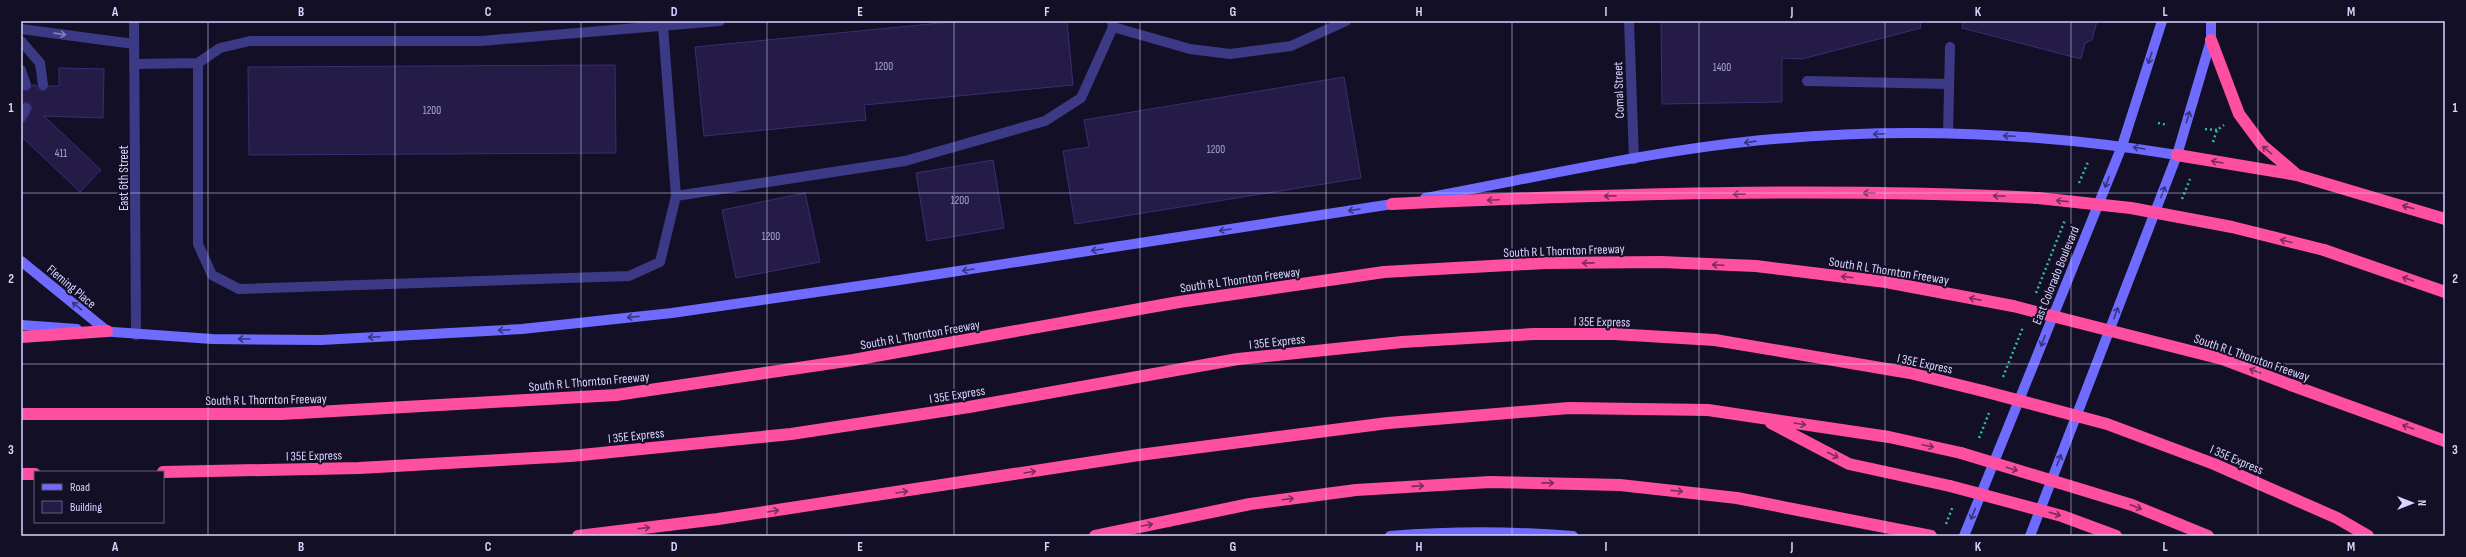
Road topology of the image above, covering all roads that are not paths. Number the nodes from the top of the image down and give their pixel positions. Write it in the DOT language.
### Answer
graph roads {
  1 [pos="134,21"];
  2 [pos="720,21"];
  3 [pos="1346,21"];
  4 [pos="1629,21"];
  5 [pos="2162,21"];
  6 [pos="2211,21"];
  7 [pos="1112,24"];
  8 [pos="663,26"];
  9 [pos="21,28"];
  10 [pos="2211,40"];
  11 [pos="21,41"];
  12 [pos="134,44"];
  13 [pos="1950,47"];
  14 [pos="198,63"];
  15 [pos="135,64"];
  16 [pos="21,70"];
  17 [pos="1807,82"];
  18 [pos="1949,84"];
  19 [pos="26,85"];
  20 [pos="44,86"];
  21 [pos="26,108"];
  22 [pos="21,117"];
  23 [pos="1948,133"];
  24 [pos="2122,146"];
  25 [pos="2177,155"];
  26 [pos="1634,159"];
  27 [pos="2297,175"];
  28 [pos="676,196"];
  29 [pos="1392,204"];
  30 [pos="2445,219"];
  31 [pos="21,261"];
  32 [pos="2445,292"];
  33 [pos="21,325"];
  34 [pos="107,331"];
  35 [pos="136,335"];
  36 [pos="21,337"];
  37 [pos="21,414"];
  38 [pos="1761,418"];
  39 [pos="2445,441"];
  40 [pos="164,472"];
  41 [pos="21,474"];
  42 [pos="34,474"];
  43 [pos="578,536"];
  44 [pos="1095,536"];
  45 [pos="1390,536"];
  46 [pos="1573,536"];
  47 [pos="1931,536"];
  48 [pos="1964,536"];
  49 [pos="2030,536"];
  50 [pos="2116,536"];
  51 [pos="2208,536"];
  52 [pos="2368,536"];
  1 -- 12 [label="street, East 6th Street"];
  2 -- 8 [label="street"];
  3 -- 7 [label="street"];
  4 -- 26 [label="street, Comal Street"];
  5 -- 24 [label="main road, East Colorado Boulevard, one-way"];
  6 -- 10 [label="main road"];
  7 -- 28 [label="street"];
  8 -- 14 [label="street"];
  8 -- 28 [label="street"];
  9 -- 12 [label="street, one-way"];
  25 -- 10 [label="main road, one-way"];
  27 -- 10 [label="highway, one-way"];
  11 -- 20 [label="street"];
  12 -- 15 [label="street, East 6th Street"];
  13 -- 18 [label="street"];
  14 -- 15 [label="street"];
  14 -- 28 [label="street"];
  15 -- 35 [label="street, East 6th Street"];
  16 -- 19 [label="street"];
  17 -- 18 [label="street"];
  18 -- 23 [label="street"];
  21 -- 22 [label="street"];
  24 -- 23 [label="main road, one-way"];
  23 -- 26 [label="main road, one-way"];
  25 -- 24 [label="main road, one-way"];
  24 -- 48 [label="main road, East Colorado Boulevard, one-way"];
  27 -- 25 [label="highway, one-way"];
  49 -- 25 [label="main road, one-way"];
  26 -- 29 [label="main road"];
  30 -- 27 [label="highway, one-way"];
  32 -- 29 [label="highway, one-way, bridge"];
  29 -- 35 [label="main road, one-way"];
  34 -- 31 [label="main road, Fleming Place, one-way"];
  33 -- 34 [label="main road"];
  34 -- 35 [label="main road"];
  34 -- 36 [label="highway"];
  39 -- 37 [label="highway, South R L Thornton Freeway, one-way, bridge"];
  43 -- 38 [label="highway, one-way"];
  38 -- 50 [label="highway, one-way, bridge"];
  38 -- 51 [label="highway, one-way, bridge"];
  40 -- 52 [label="highway, I 35E Express, bridge"];
  41 -- 42 [label="highway"];
  44 -- 47 [label="highway, one-way"];
  45 -- 46 [label="main road"];
}
